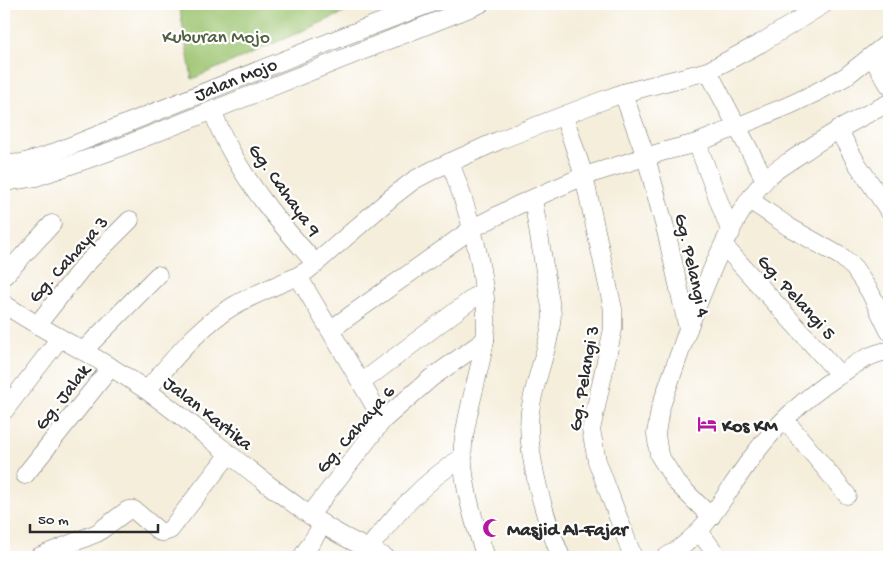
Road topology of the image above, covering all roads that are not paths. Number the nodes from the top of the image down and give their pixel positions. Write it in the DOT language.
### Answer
graph roads {
  1 [pos="429,4"];
  2 [pos="480,4"];
  3 [pos="824,4"];
  4 [pos="342,37"];
  5 [pos="889,42"];
  6 [pos="349,55"];
  7 [pos="872,57"];
  8 [pos="708,71"];
  9 [pos="889,85"];
  10 [pos="623,93"];
  11 [pos="889,103"];
  12 [pos="213,110"];
  13 [pos="564,116"];
  14 [pos="737,127"];
  15 [pos="838,129"];
  16 [pos="697,143"];
  17 [pos="646,157"];
  18 [pos="450,162"];
  19 [pos="4,164"];
  20 [pos="584,176"];
  21 [pos="765,180"];
  22 [pos="4,182"];
  23 [pos="533,199"];
  24 [pos="750,200"];
  25 [pos="889,210"];
  26 [pos="130,220"];
  27 [pos="52,224"];
  28 [pos="473,228"];
  29 [pos="727,239"];
  30 [pos="316,264"];
  31 [pos="158,275"];
  32 [pos="4,276"];
  33 [pos="298,276"];
  34 [pos="484,290"];
  35 [pos="4,304"];
  36 [pos="37,325"];
  37 [pos="688,329"];
  38 [pos="330,330"];
  39 [pos="889,331"];
  40 [pos="60,338"];
  41 [pos="485,340"];
  42 [pos="84,351"];
  43 [pos="889,351"];
  44 [pos="111,367"];
  45 [pos="840,375"];
  46 [pos="361,384"];
  47 [pos="147,390"];
  48 [pos="4,411"];
  49 [pos="384,420"];
  50 [pos="785,420"];
  51 [pos="229,454"];
  52 [pos="462,457"];
  53 [pos="25,475"];
  54 [pos="847,495"];
  55 [pos="711,517"];
  56 [pos="316,520"];
  57 [pos="700,531"];
  58 [pos="368,549"];
  59 [pos="38,557"];
  60 [pos="302,557"];
  61 [pos="385,557"];
  62 [pos="486,557"];
  63 [pos="562,557"];
  64 [pos="633,557"];
  65 [pos="666,557"];
  66 [pos="718,557"];
  1 -- 4 [label="street"];
  2 -- 6 [label="street, Jalan Mojo"];
  3 -- 8 [label="street"];
  4 -- 6 [label="street"];
  4 -- 19 [label="street"];
  5 -- 7 [label="street"];
  6 -- 12 [label="street, Jalan Mojo"];
  7 -- 9 [label="street"];
  7 -- 14 [label="street"];
  8 -- 10 [label="street"];
  8 -- 14 [label="street"];
  10 -- 13 [label="street"];
  10 -- 17 [label="street, Gg. Pelangi 4"];
  11 -- 15 [label="street"];
  12 -- 22 [label="street, Jalan Mojo"];
  12 -- 30 [label="street, Gg. Cahaya 9"];
  13 -- 18 [label="street"];
  13 -- 20 [label="street, Gg. Pelangi 3"];
  14 -- 16 [label="street"];
  14 -- 21 [label="street"];
  15 -- 21 [label="street"];
  15 -- 25 [label="street"];
  16 -- 17 [label="street"];
  16 -- 29 [label="street"];
  17 -- 20 [label="street"];
  17 -- 37 [label="street, Gg. Pelangi 4"];
  18 -- 28 [label="street"];
  18 -- 30 [label="street"];
  20 -- 23 [label="street"];
  20 -- 64 [label="street, Gg. Pelangi 3"];
  21 -- 24 [label="street"];
  23 -- 28 [label="street"];
  23 -- 63 [label="street"];
  24 -- 29 [label="street"];
  24 -- 39 [label="street"];
  26 -- 36 [label="street, Gg. Cahaya 3"];
  27 -- 32 [label="street"];
  28 -- 34 [label="street"];
  28 -- 38 [label="street"];
  29 -- 37 [label="street"];
  29 -- 45 [label="street, Gg. Pelangi 5"];
  30 -- 33 [label="street"];
  31 -- 42 [label="street"];
  33 -- 38 [label="street"];
  33 -- 47 [label="street"];
  34 -- 41 [label="street"];
  34 -- 46 [label="street"];
  35 -- 36 [label="street, Jalan Kartika"];
  36 -- 40 [label="street, Jalan Kartika"];
  37 -- 55 [label="street, Gg. Pelangi 4"];
  38 -- 46 [label="street"];
  40 -- 42 [label="street, Jalan Kartika"];
  40 -- 48 [label="street"];
  41 -- 49 [label="street, Gg. Cahaya 6"];
  41 -- 52 [label="street"];
  42 -- 44 [label="street, Jalan Kartika"];
  43 -- 45 [label="street"];
  44 -- 47 [label="street, Jalan Kartika"];
  44 -- 53 [label="street, Gg. Jalak"];
  45 -- 50 [label="street"];
  46 -- 49 [label="street"];
  47 -- 51 [label="street, Jalan Kartika"];
  49 -- 56 [label="street, Gg. Cahaya 6"];
  50 -- 54 [label="street"];
  50 -- 55 [label="street"];
  51 -- 56 [label="street, Jalan Kartika"];
  51 -- 59 [label="street"];
  52 -- 58 [label="street"];
  52 -- 62 [label="street"];
  55 -- 57 [label="street"];
  56 -- 58 [label="street, Jalan Kartika"];
  56 -- 60 [label="street, Gg. Cahaya 6"];
  57 -- 65 [label="street"];
  57 -- 66 [label="street"];
  58 -- 61 [label="street, Jalan Kartika"];
}
